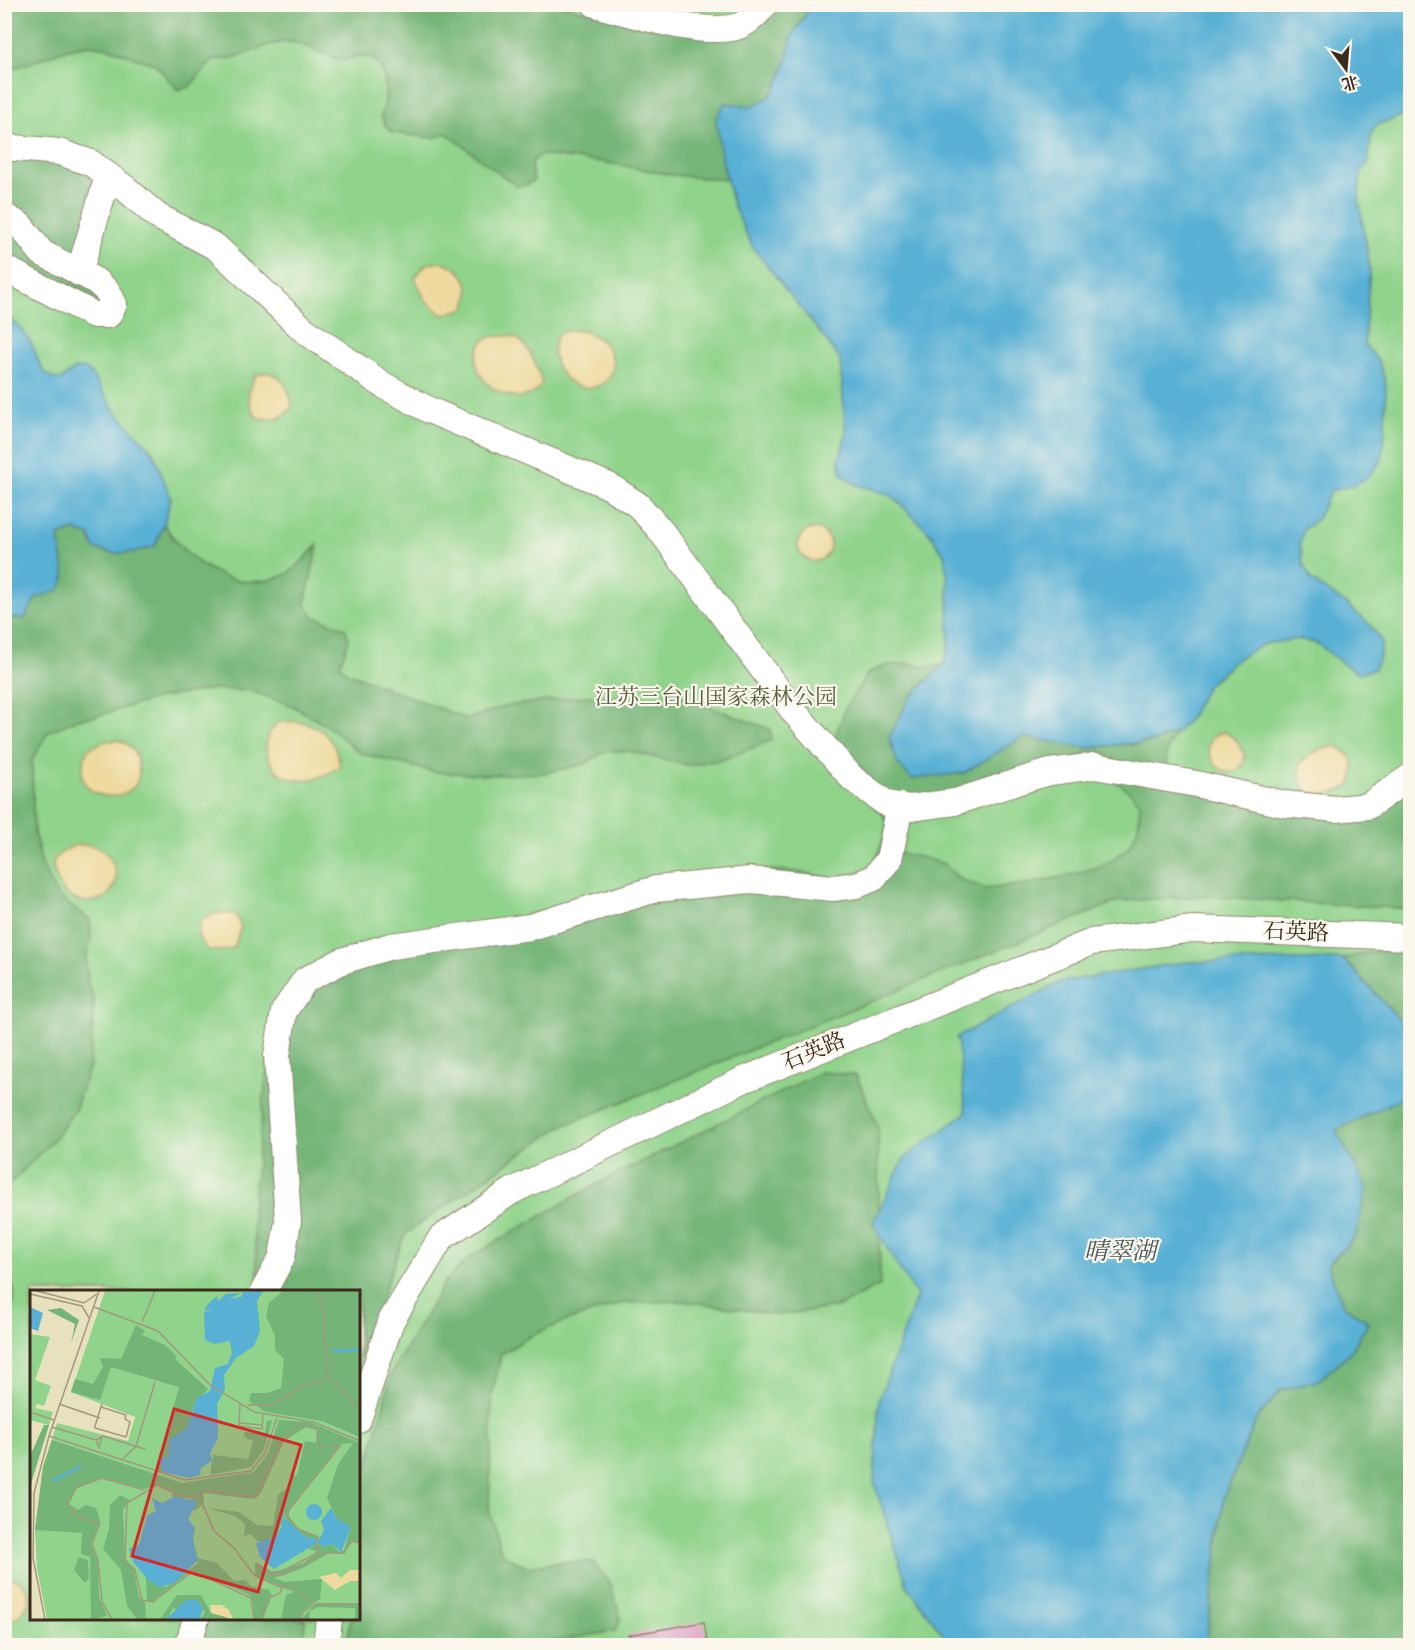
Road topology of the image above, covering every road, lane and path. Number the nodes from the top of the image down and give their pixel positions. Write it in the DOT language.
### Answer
graph roads {
  1 [pos="595,4"];
  2 [pos="765,4"];
  3 [pos="4,147"];
  4 [pos="108,176"];
  5 [pos="4,216"];
  6 [pos="4,268"];
  7 [pos="79,273"];
  8 [pos="1410,777"];
  9 [pos="900,806"];
  10 [pos="1410,937"];
  11 [pos="264,1290"];
  12 [pos="360,1414"];
  13 [pos="195,1620"];
  14 [pos="329,1620"];
  15 [pos="185,1646"];
  16 [pos="326,1646"];
  1 -- 2 [label="street"];
  3 -- 4 [label="street"];
  4 -- 7 [label="street"];
  4 -- 9 [label="street"];
  5 -- 7 [label="street"];
  6 -- 7 [label="street"];
  8 -- 9 [label="street"];
  9 -- 11 [label="street"];
  10 -- 12 [label="street, 石英路"];
  13 -- 15 [label="street"];
  14 -- 16 [label="street"];
}
